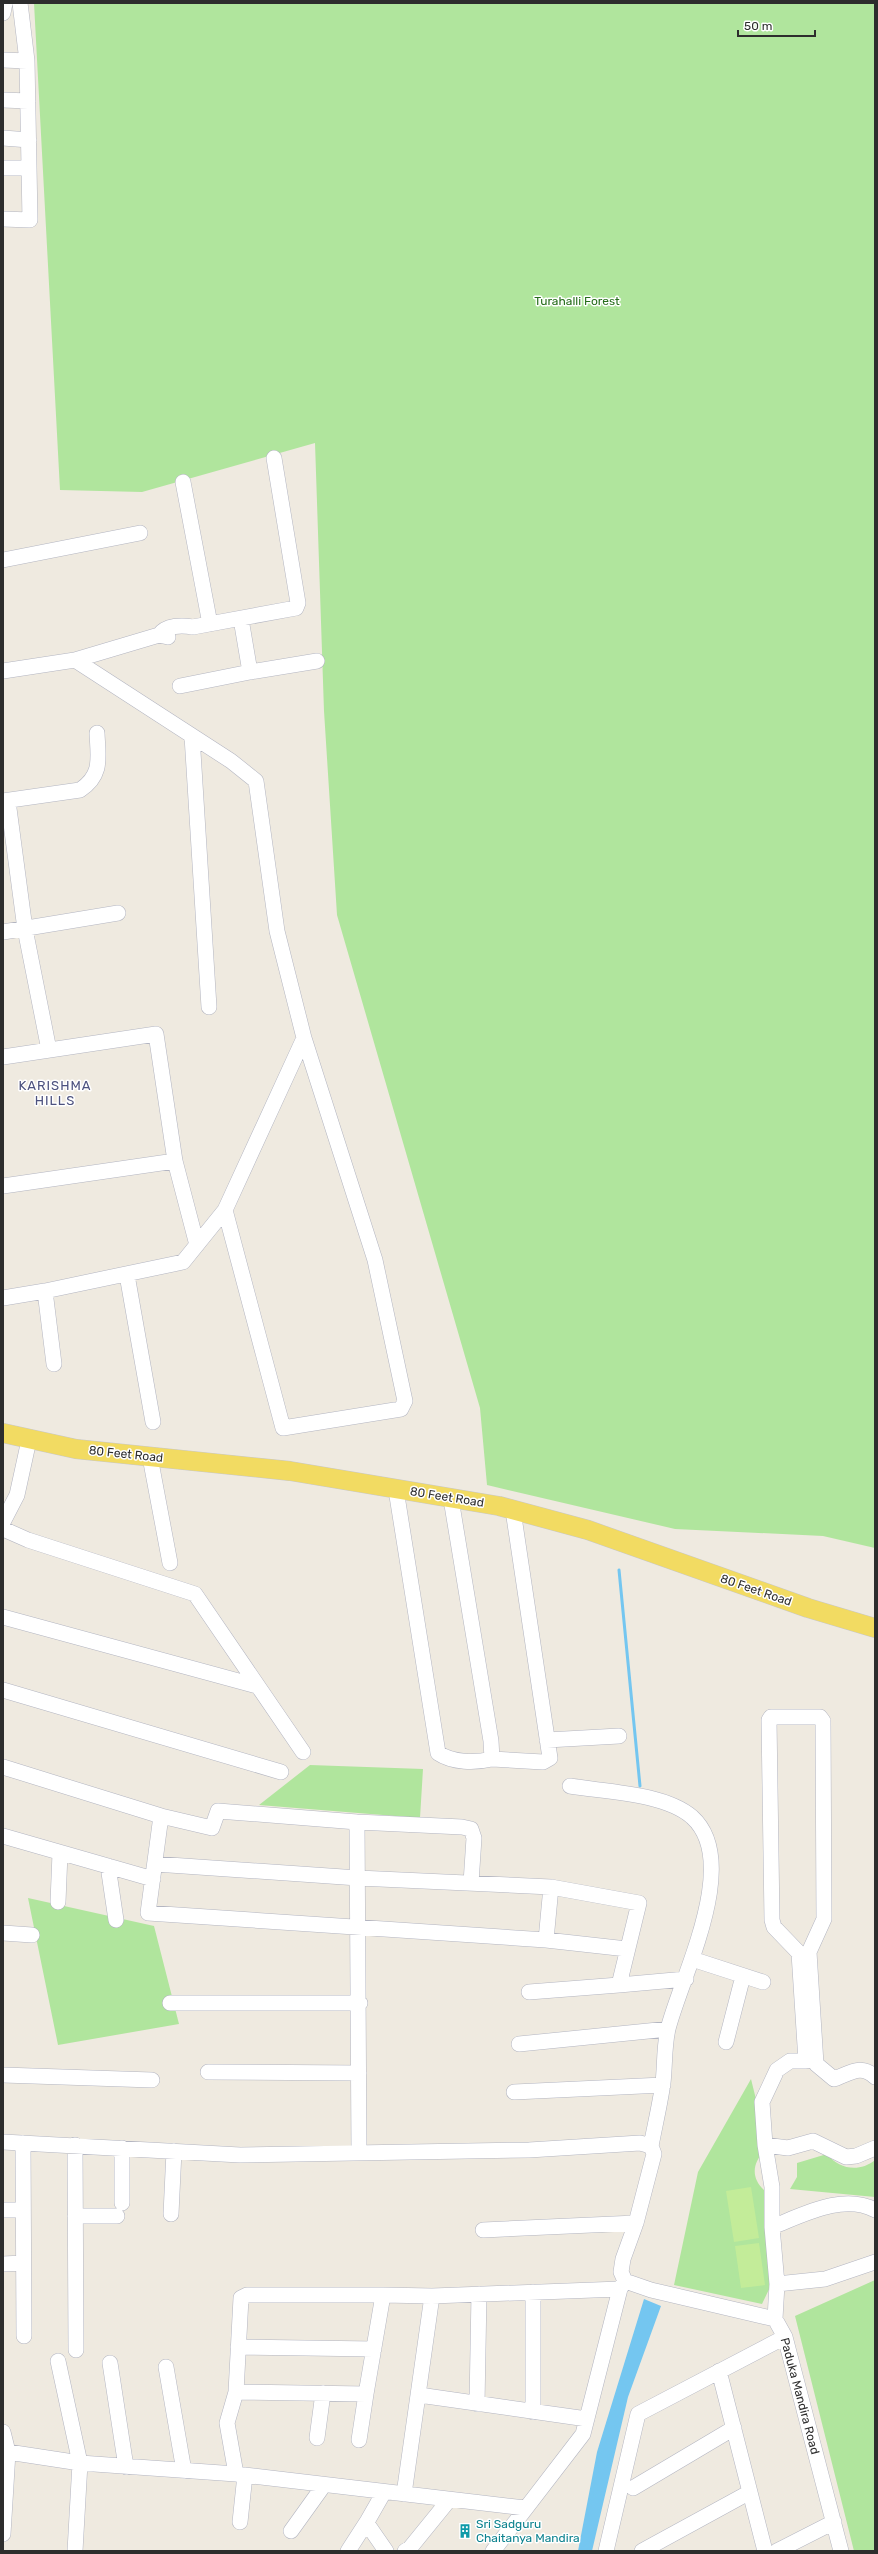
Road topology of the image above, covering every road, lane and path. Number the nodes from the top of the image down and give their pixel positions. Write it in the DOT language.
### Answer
graph roads {
  1 [pos="4,3"];
  2 [pos="20,3"];
  3 [pos="3,13"];
  4 [pos="3,60"];
  5 [pos="27,61"];
  6 [pos="3,100"];
  7 [pos="28,101"];
  8 [pos="3,138"];
  9 [pos="29,140"];
  10 [pos="3,168"];
  11 [pos="29,168"];
  12 [pos="3,219"];
  13 [pos="274,458"];
  14 [pos="183,482"];
  15 [pos="140,533"];
  16 [pos="3,560"];
  17 [pos="240,619"];
  18 [pos="210,624"];
  19 [pos="75,660"];
  20 [pos="318,661"];
  21 [pos="3,671"];
  22 [pos="250,672"];
  23 [pos="180,686"];
  24 [pos="97,733"];
  25 [pos="192,736"];
  26 [pos="5,801"];
  27 [pos="118,913"];
  28 [pos="25,929"];
  29 [pos="3,932"];
  30 [pos="209,1007"];
  31 [pos="304,1038"];
  32 [pos="49,1050"];
  33 [pos="3,1058"];
  34 [pos="175,1161"];
  35 [pos="3,1186"];
  36 [pos="225,1210"];
  37 [pos="197,1245"];
  38 [pos="127,1275"];
  39 [pos="45,1292"];
  40 [pos="3,1298"];
  41 [pos="54,1364"];
  42 [pos="153,1422"];
  43 [pos="3,1433"];
  44 [pos="3,1441"];
  45 [pos="28,1444"];
  46 [pos="150,1461"];
  47 [pos="397,1496"];
  48 [pos="452,1505"];
  49 [pos="514,1517"];
  50 [pos="3,1522"];
  51 [pos="3,1529"];
  52 [pos="170,1563"];
  53 [pos="3,1617"];
  54 [pos="874,1632"];
  55 [pos="257,1686"];
  56 [pos="3,1690"];
  57 [pos="619,1736"];
  58 [pos="547,1740"];
  59 [pos="303,1752"];
  60 [pos="492,1759"];
  61 [pos="3,1767"];
  62 [pos="281,1772"];
  63 [pos="570,1786"];
  64 [pos="161,1816"];
  65 [pos="357,1822"];
  66 [pos="3,1836"];
  67 [pos="60,1853"];
  68 [pos="155,1864"];
  69 [pos="108,1866"];
  70 [pos="358,1878"];
  71 [pos="153,1879"];
  72 [pos="471,1883"];
  73 [pos="551,1887"];
  74 [pos="58,1902"];
  75 [pos="116,1920"];
  76 [pos="359,1928"];
  77 [pos="3,1933"];
  78 [pos="32,1935"];
  79 [pos="546,1940"];
  80 [pos="627,1949"];
  81 [pos="692,1959"];
  82 [pos="743,1976"];
  83 [pos="686,1979"];
  84 [pos="806,1979"];
  85 [pos="763,1982"];
  86 [pos="619,1985"];
  87 [pos="529,1992"];
  88 [pos="170,2003"];
  89 [pos="360,2003"];
  90 [pos="668,2029"];
  91 [pos="726,2042"];
  92 [pos="519,2044"];
  93 [pos="809,2045"];
  94 [pos="208,2072"];
  95 [pos="359,2073"];
  96 [pos="3,2075"];
  97 [pos="875,2077"];
  98 [pos="152,2080"];
  99 [pos="662,2085"];
  100 [pos="514,2092"];
  101 [pos="3,2142"];
  102 [pos="23,2143"];
  103 [pos="75,2145"];
  104 [pos="765,2145"];
  105 [pos="652,2146"];
  106 [pos="122,2148"];
  107 [pos="875,2148"];
  108 [pos="174,2151"];
  109 [pos="359,2153"];
  110 [pos="3,2210"];
  111 [pos="23,2210"];
  112 [pos="875,2210"];
  113 [pos="171,2214"];
  114 [pos="75,2216"];
  115 [pos="636,2223"];
  116 [pos="772,2227"];
  117 [pos="482,2230"];
  118 [pos="875,2262"];
  119 [pos="23,2263"];
  120 [pos="3,2264"];
  121 [pos="777,2284"];
  122 [pos="622,2285"];
  123 [pos="533,2292"];
  124 [pos="479,2294"];
  125 [pos="383,2295"];
  126 [pos="432,2296"];
  127 [pos="775,2320"];
  128 [pos="24,2336"];
  129 [pos="786,2337"];
  130 [pos="238,2347"];
  131 [pos="374,2349"];
  132 [pos="76,2350"];
  133 [pos="58,2361"];
  134 [pos="110,2363"];
  135 [pos="166,2367"];
  136 [pos="719,2371"];
  137 [pos="236,2392"];
  138 [pos="323,2393"];
  139 [pos="366,2394"];
  140 [pos="419,2395"];
  141 [pos="478,2404"];
  142 [pos="533,2412"];
  143 [pos="587,2419"];
  144 [pos="734,2428"];
  145 [pos="3,2432"];
  146 [pos="317,2438"];
  147 [pos="359,2440"];
  148 [pos="6,2450"];
  149 [pos="80,2463"];
  150 [pos="126,2467"];
  151 [pos="184,2471"];
  152 [pos="240,2475"];
  153 [pos="324,2485"];
  154 [pos="633,2488"];
  155 [pos="384,2492"];
  156 [pos="750,2492"];
  157 [pos="404,2494"];
  158 [pos="449,2500"];
  159 [pos="525,2508"];
  160 [pos="4,2510"];
  161 [pos="368,2520"];
  162 [pos="240,2522"];
  163 [pos="834,2522"];
  164 [pos="291,2531"];
  165 [pos="3,2534"];
  166 [pos="75,2551"];
  167 [pos="348,2551"];
  168 [pos="386,2551"];
  169 [pos="405,2551"];
  170 [pos="493,2551"];
  171 [pos="606,2551"];
  172 [pos="642,2551"];
  173 [pos="766,2551"];
  174 [pos="777,2551"];
  175 [pos="841,2551"];
  1 -- 3 [label="street"];
  2 -- 5 [label="street"];
  4 -- 5 [label="street"];
  5 -- 7 [label="street"];
  6 -- 7 [label="street"];
  7 -- 9 [label="street"];
  8 -- 9 [label="street"];
  9 -- 11 [label="street"];
  10 -- 11 [label="street"];
  11 -- 12 [label="street"];
  13 -- 17 [label="street"];
  14 -- 18 [label="street"];
  15 -- 16 [label="street"];
  17 -- 18 [label="street"];
  17 -- 22 [label="street"];
  18 -- 19 [label="street"];
  19 -- 21 [label="street"];
  19 -- 25 [label="street"];
  20 -- 22 [label="street"];
  22 -- 23 [label="street"];
  24 -- 26 [label="street"];
  25 -- 30 [label="street"];
  25 -- 31 [label="street"];
  26 -- 28 [label="street"];
  27 -- 28 [label="street"];
  28 -- 29 [label="street"];
  28 -- 32 [label="street"];
  31 -- 36 [label="street"];
  31 -- 36 [label="street"];
  32 -- 33 [label="street"];
  32 -- 34 [label="street"];
  34 -- 35 [label="street"];
  34 -- 37 [label="street"];
  36 -- 37 [label="street"];
  37 -- 38 [label="street"];
  38 -- 39 [label="street"];
  38 -- 42 [label="street"];
  39 -- 40 [label="street"];
  39 -- 41 [label="street"];
  43 -- 45 [label="main road, 80 Feet Road"];
  44 -- 45 [label="main road, 80 Feet Road"];
  45 -- 46 [label="main road, 80 Feet Road"];
  45 -- 50 [label="street"];
  46 -- 47 [label="main road, 80 Feet Road"];
  46 -- 52 [label="street"];
  46 -- 54 [label="main road, 80 Feet Road"];
  47 -- 48 [label="main road, 80 Feet Road"];
  47 -- 60 [label="street"];
  48 -- 49 [label="main road, 80 Feet Road"];
  48 -- 60 [label="street"];
  49 -- 54 [label="main road, 80 Feet Road"];
  49 -- 58 [label="street"];
  51 -- 55 [label="street"];
  53 -- 55 [label="street"];
  55 -- 59 [label="street"];
  56 -- 62 [label="street"];
  57 -- 58 [label="street"];
  58 -- 60 [label="street"];
  61 -- 64 [label="street"];
  63 -- 81 [label="street"];
  64 -- 65 [label="street"];
  64 -- 68 [label="street"];
  65 -- 70 [label="street"];
  65 -- 72 [label="street"];
  66 -- 67 [label="street"];
  67 -- 69 [label="street"];
  67 -- 74 [label="street"];
  68 -- 70 [label="street"];
  68 -- 71 [label="street"];
  69 -- 71 [label="street"];
  69 -- 75 [label="street"];
  70 -- 72 [label="street"];
  70 -- 76 [label="street"];
  71 -- 76 [label="street"];
  72 -- 73 [label="street"];
  73 -- 79 [label="street"];
  73 -- 80 [label="street"];
  76 -- 79 [label="street"];
  76 -- 89 [label="street"];
  77 -- 78 [label="street"];
  79 -- 80 [label="street"];
  80 -- 86 [label="street"];
  81 -- 82 [label="street"];
  81 -- 83 [label="street"];
  82 -- 85 [label="street"];
  82 -- 91 [label="street"];
  83 -- 86 [label="street"];
  83 -- 90 [label="street"];
  84 -- 84 [label="street"];
  84 -- 93 [label="street"];
  86 -- 87 [label="street"];
  88 -- 89 [label="street"];
  89 -- 95 [label="street"];
  90 -- 92 [label="street"];
  90 -- 99 [label="street"];
  93 -- 97 [label="street"];
  93 -- 104 [label="street"];
  94 -- 95 [label="street"];
  95 -- 109 [label="street"];
  96 -- 98 [label="street"];
  99 -- 100 [label="street"];
  99 -- 105 [label="street"];
  101 -- 102 [label="street"];
  102 -- 103 [label="street"];
  102 -- 111 [label="street"];
  103 -- 106 [label="street"];
  103 -- 114 [label="street"];
  104 -- 107 [label="street"];
  104 -- 116 [label="street"];
  105 -- 109 [label="street"];
  105 -- 115 [label="street"];
  106 -- 108 [label="street"];
  106 -- 114 [label="street"];
  108 -- 109 [label="street"];
  108 -- 113 [label="street"];
  110 -- 111 [label="street"];
  111 -- 119 [label="street"];
  112 -- 116 [label="street"];
  114 -- 132 [label="street"];
  115 -- 117 [label="street"];
  115 -- 122 [label="street"];
  116 -- 121 [label="street"];
  118 -- 121 [label="street"];
  119 -- 120 [label="street"];
  119 -- 128 [label="street"];
  121 -- 127 [label="street"];
  122 -- 123 [label="street"];
  122 -- 127 [label="street"];
  122 -- 143 [label="street"];
  123 -- 124 [label="street"];
  123 -- 142 [label="street"];
  124 -- 126 [label="street"];
  124 -- 141 [label="street"];
  125 -- 126 [label="street"];
  125 -- 130 [label="street"];
  125 -- 131 [label="street"];
  126 -- 140 [label="street"];
  127 -- 129 [label="street, Paduka Mandira Road"];
  129 -- 136 [label="street"];
  129 -- 163 [label="street, Paduka Mandira Road"];
  130 -- 131 [label="street"];
  130 -- 137 [label="street"];
  131 -- 139 [label="street"];
  133 -- 149 [label="street"];
  134 -- 150 [label="street"];
  135 -- 151 [label="street"];
  136 -- 144 [label="street"];
  136 -- 171 [label="street"];
  137 -- 138 [label="street"];
  137 -- 152 [label="street"];
  138 -- 139 [label="street"];
  138 -- 146 [label="street"];
  139 -- 147 [label="street"];
  140 -- 141 [label="street"];
  140 -- 157 [label="street"];
  141 -- 142 [label="street"];
  142 -- 143 [label="street"];
  143 -- 159 [label="street"];
  144 -- 154 [label="street"];
  144 -- 156 [label="street"];
  145 -- 148 [label="street"];
  148 -- 149 [label="street"];
  148 -- 160 [label="street"];
  149 -- 150 [label="street"];
  149 -- 166 [label="street"];
  150 -- 151 [label="street"];
  151 -- 152 [label="street"];
  152 -- 153 [label="street"];
  152 -- 162 [label="street"];
  153 -- 155 [label="street"];
  153 -- 164 [label="street"];
  155 -- 157 [label="street"];
  155 -- 161 [label="street"];
  156 -- 172 [label="street"];
  156 -- 173 [label="street"];
  157 -- 158 [label="street"];
  158 -- 159 [label="street"];
  158 -- 169 [label="street"];
  159 -- 170 [label="street"];
  160 -- 165 [label="street"];
  161 -- 167 [label="street"];
  161 -- 168 [label="street"];
  163 -- 174 [label="street"];
  163 -- 175 [label="street, Paduka Mandira Road"];
}
